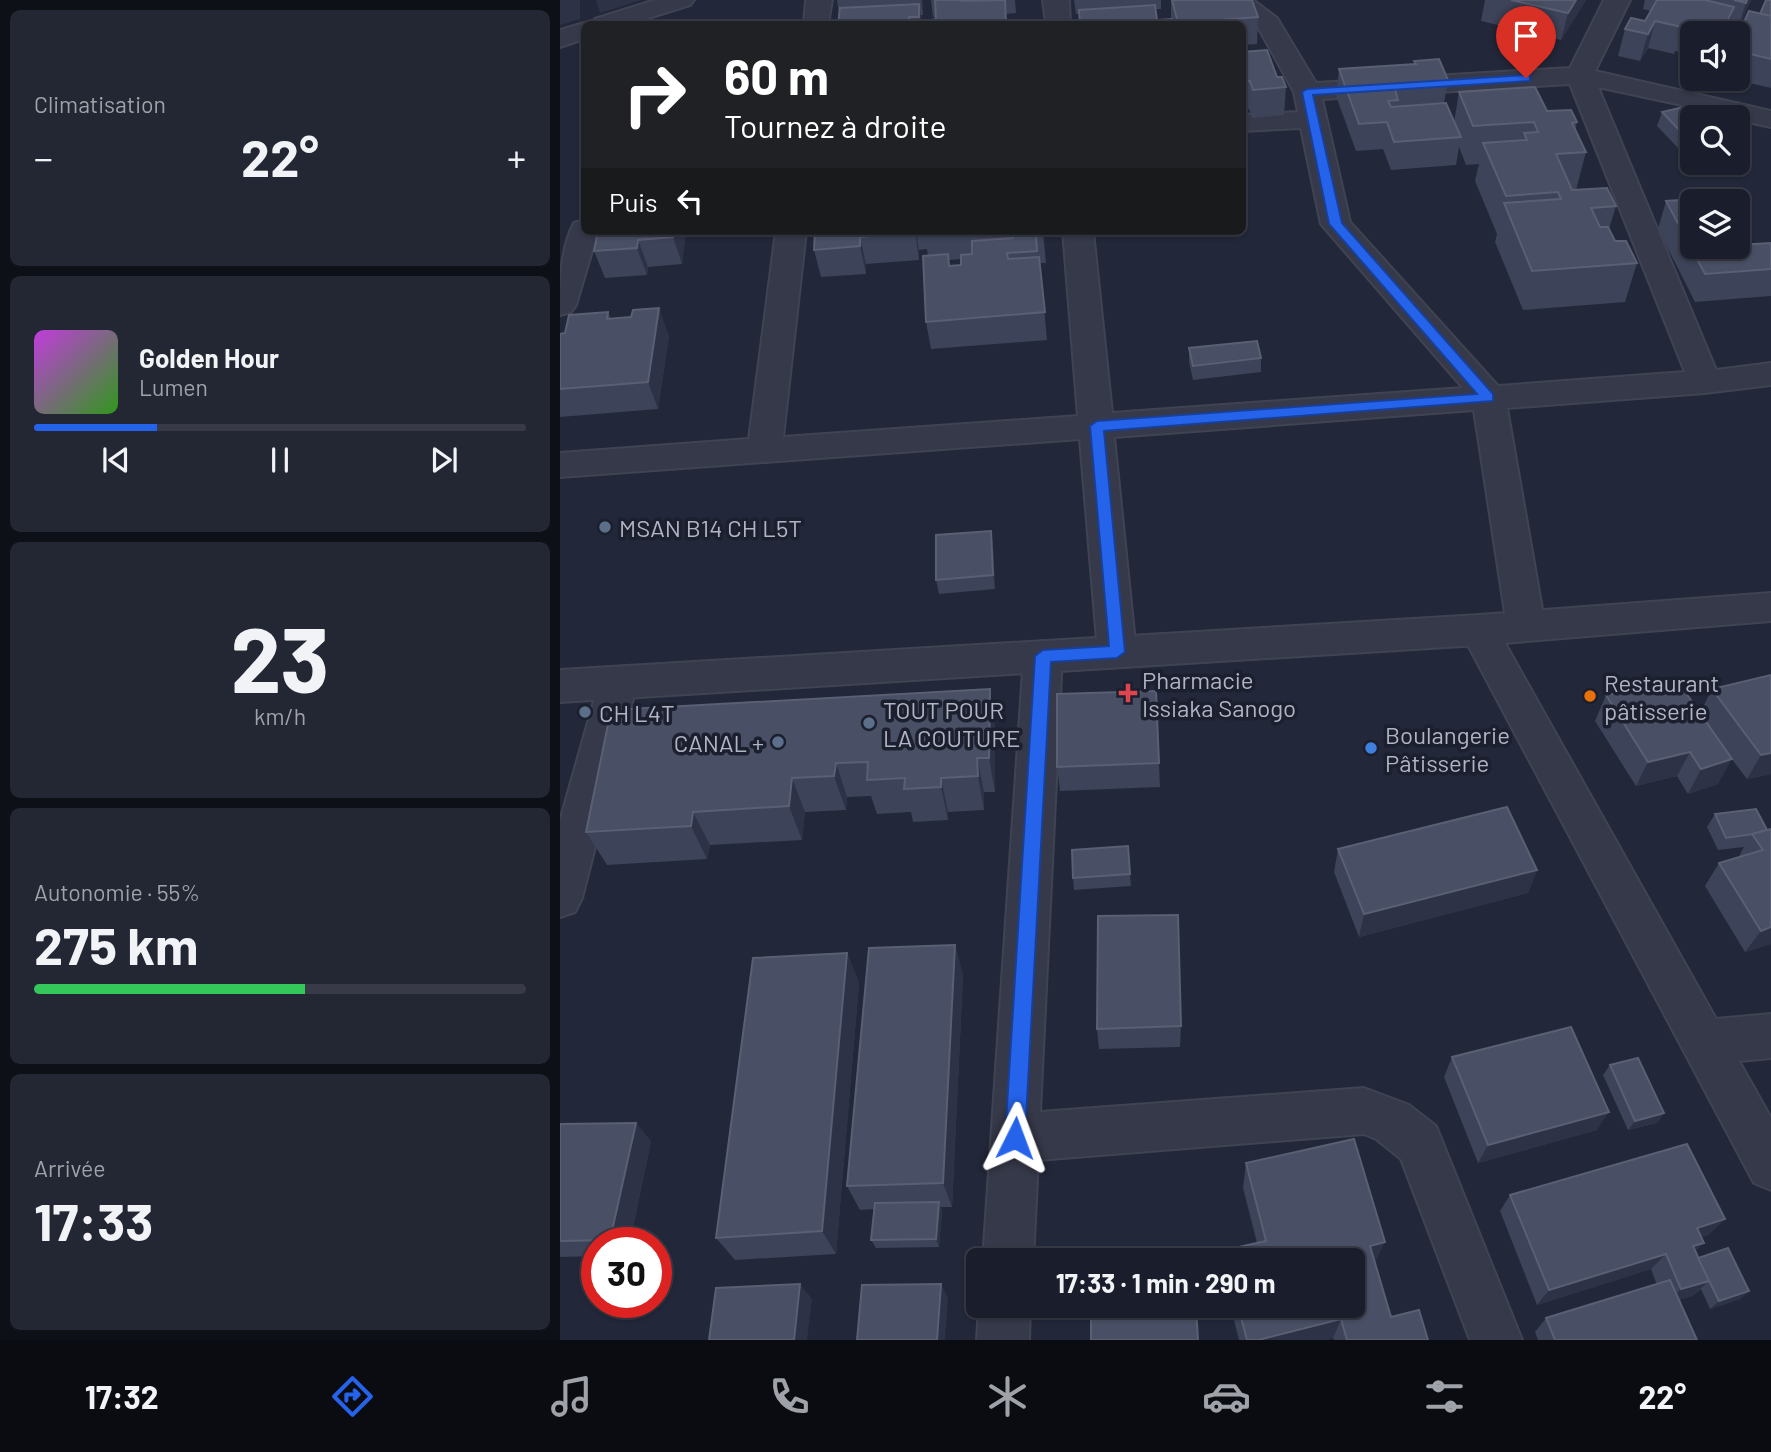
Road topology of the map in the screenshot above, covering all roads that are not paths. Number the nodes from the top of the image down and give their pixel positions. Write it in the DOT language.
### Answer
graph roads {
  1 [pos="681,0"];
  2 [pos="819,0"];
  3 [pos="1056,0"];
  4 [pos="1237,0"];
  5 [pos="1617,0"];
  6 [pos="617,21"];
  7 [pos="816,21"];
  8 [pos="1058,21"];
  9 [pos="1580,75"];
  10 [pos="1310,106"];
  11 [pos="1771,119"];
  12 [pos="1246,122"];
  13 [pos="582,235"];
  14 [pos="791,235"];
  15 [pos="1078,235"];
  16 [pos="560,306"];
  17 [pos="1771,374"];
  18 [pos="1704,382"];
  19 [pos="1489,397"];
  20 [pos="1097,426"];
  21 [pos="764,451"];
  22 [pos="560,466"];
  23 [pos="1771,607"];
  24 [pos="1526,626"];
  25 [pos="1479,630"];
  26 [pos="1117,652"];
  27 [pos="1043,656"];
  28 [pos="618,682"];
  29 [pos="560,686"];
  30 [pos="560,898"];
  31 [pos="1771,1036"];
  32 [pos="1703,1042"];
  33 [pos="1015,1138"];
  34 [pos="1771,1167"];
  35 [pos="1009,1248"];
  36 [pos="1004,1318"];
  37 [pos="1003,1340"];
  38 [pos="1496,1340"];
  1 -- 6 [label="street"];
  2 -- 7 [label="street"];
  3 -- 8 [label="street"];
  4 -- 10 [label="street"];
  5 -- 9 [label="street"];
  9 -- 10 [label="street"];
  9 -- 11 [label="street"];
  9 -- 18 [label="street"];
  10 -- 12 [label="street"];
  10 -- 19 [label="street"];
  13 -- 16 [label="street"];
  14 -- 21 [label="street"];
  15 -- 20 [label="street"];
  17 -- 18 [label="street"];
  18 -- 19 [label="street"];
  19 -- 20 [label="street"];
  19 -- 24 [label="street"];
  20 -- 21 [label="street"];
  20 -- 26 [label="street"];
  21 -- 22 [label="street"];
  23 -- 24 [label="street"];
  24 -- 25 [label="street"];
  25 -- 26 [label="street"];
  25 -- 32 [label="street"];
  26 -- 27 [label="street"];
  27 -- 28 [label="street"];
  27 -- 33 [label="street"];
  28 -- 29 [label="street"];
  28 -- 30 [label="street"];
  31 -- 32 [label="street"];
  32 -- 34 [label="street"];
  33 -- 35 [label="street"];
  33 -- 38 [label="street"];
  36 -- 37 [label="street"];
}
